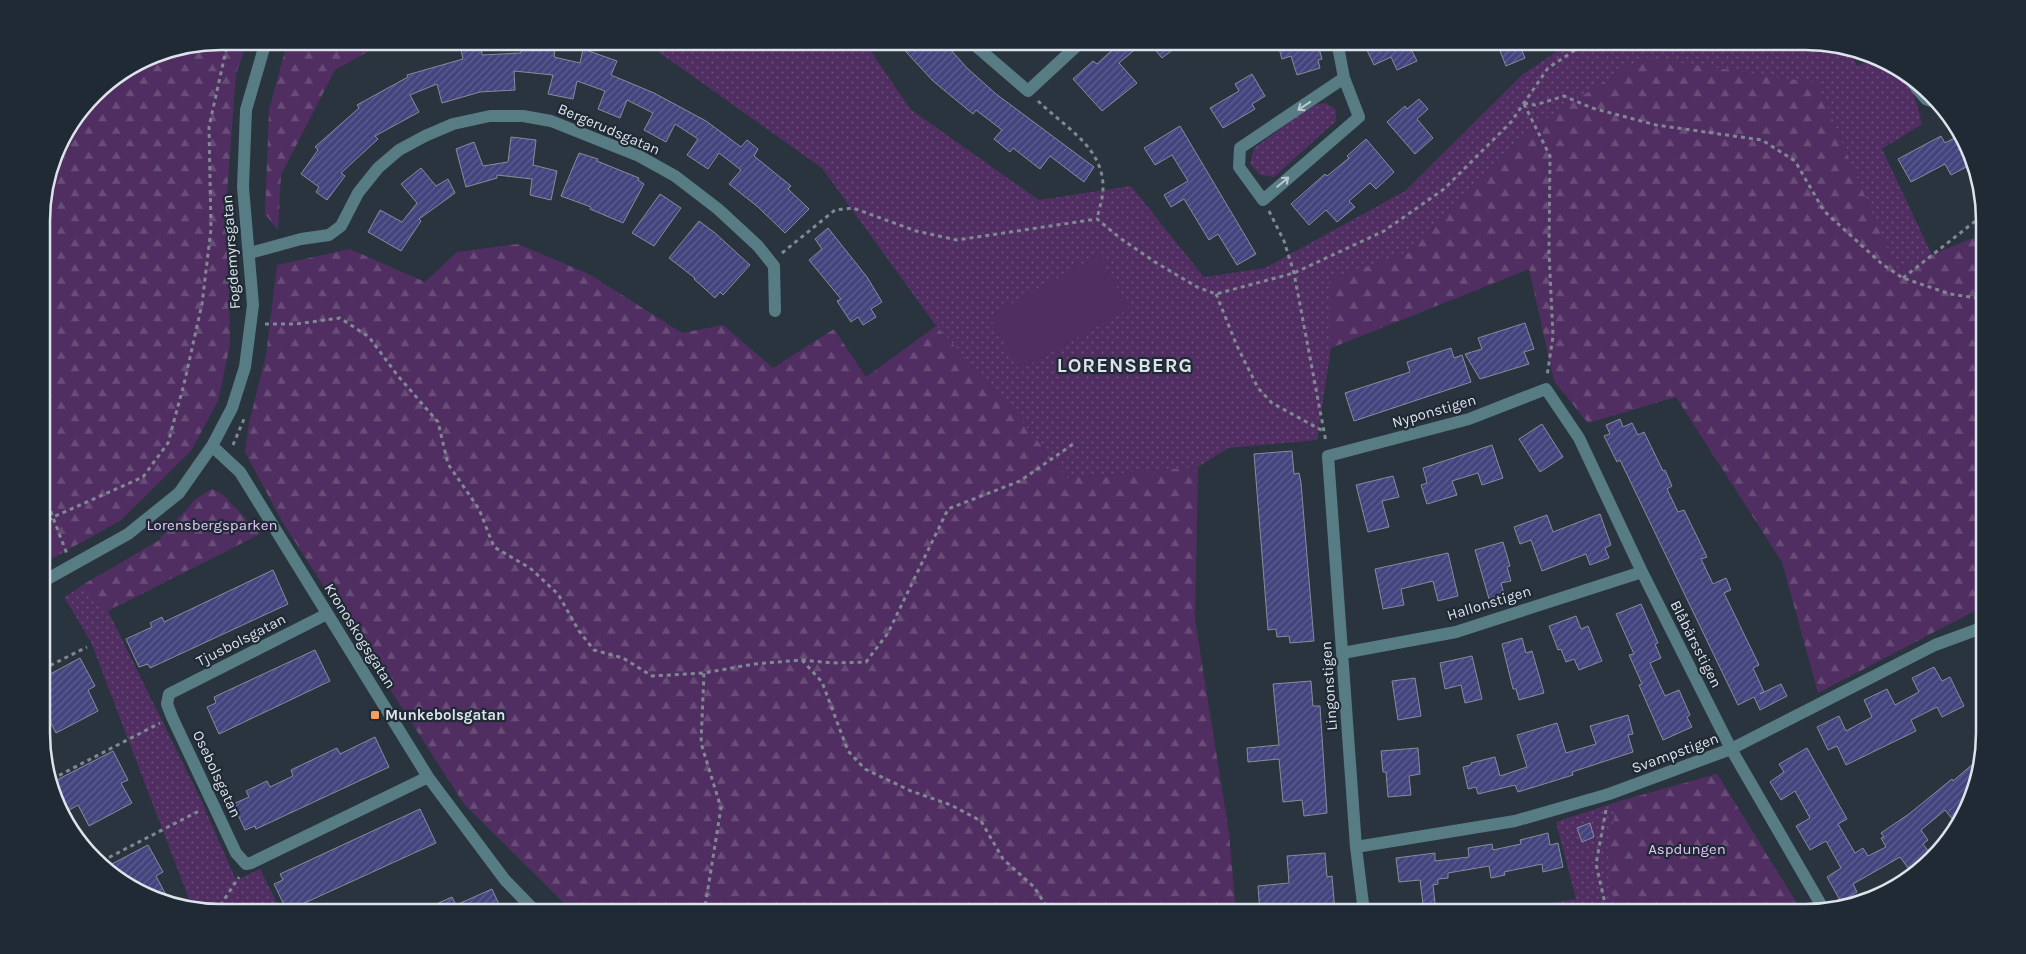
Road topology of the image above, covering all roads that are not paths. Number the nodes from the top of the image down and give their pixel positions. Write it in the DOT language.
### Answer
graph roads {
  1 [pos="263,50"];
  2 [pos="980,50"];
  3 [pos="1072,50"];
  4 [pos="1339,50"];
  5 [pos="1344,78"];
  6 [pos="250,253"];
  7 [pos="775,311"];
  8 [pos="1546,389"];
  9 [pos="212,446"];
  10 [pos="1328,456"];
  11 [pos="1642,572"];
  12 [pos="50,578"];
  13 [pos="327,614"];
  14 [pos="1976,630"];
  15 [pos="1343,653"];
  16 [pos="169,694"];
  17 [pos="1731,749"];
  18 [pos="428,777"];
  19 [pos="1356,847"];
  20 [pos="1820,903"];
  21 [pos="528,904"];
  22 [pos="1363,904"];
  1 -- 6 [label="street, Fogdemyrsgatan"];
  2 -- 3 [label="street"];
  4 -- 5 [label="street"];
  5 -- 5 [label="street, one-way"];
  6 -- 7 [label="street, Bergerudsgatan"];
  6 -- 9 [label="street, Fogdemyrsgatan"];
  8 -- 10 [label="street, Nyponstigen"];
  8 -- 11 [label="street, Blåbärsstigen"];
  9 -- 12 [label="street, Fogdemyrsgatan"];
  9 -- 13 [label="street, Kronoskogsgatan"];
  10 -- 15 [label="street, Lingonstigen"];
  11 -- 15 [label="street, Hallonstigen"];
  11 -- 17 [label="street, Blåbärsstigen"];
  13 -- 16 [label="street, Tjusbolsgatan"];
  13 -- 18 [label="street, Kronoskogsgatan"];
  14 -- 17 [label="street, Svampstigen"];
  15 -- 19 [label="street, Lingonstigen"];
  16 -- 18 [label="street, Osebolsgatan"];
  17 -- 19 [label="street, Svampstigen"];
  17 -- 20 [label="street, Blåbärsstigen"];
  18 -- 21 [label="street, Kronoskogsgatan"];
  19 -- 22 [label="street, Lingonstigen"];
}
